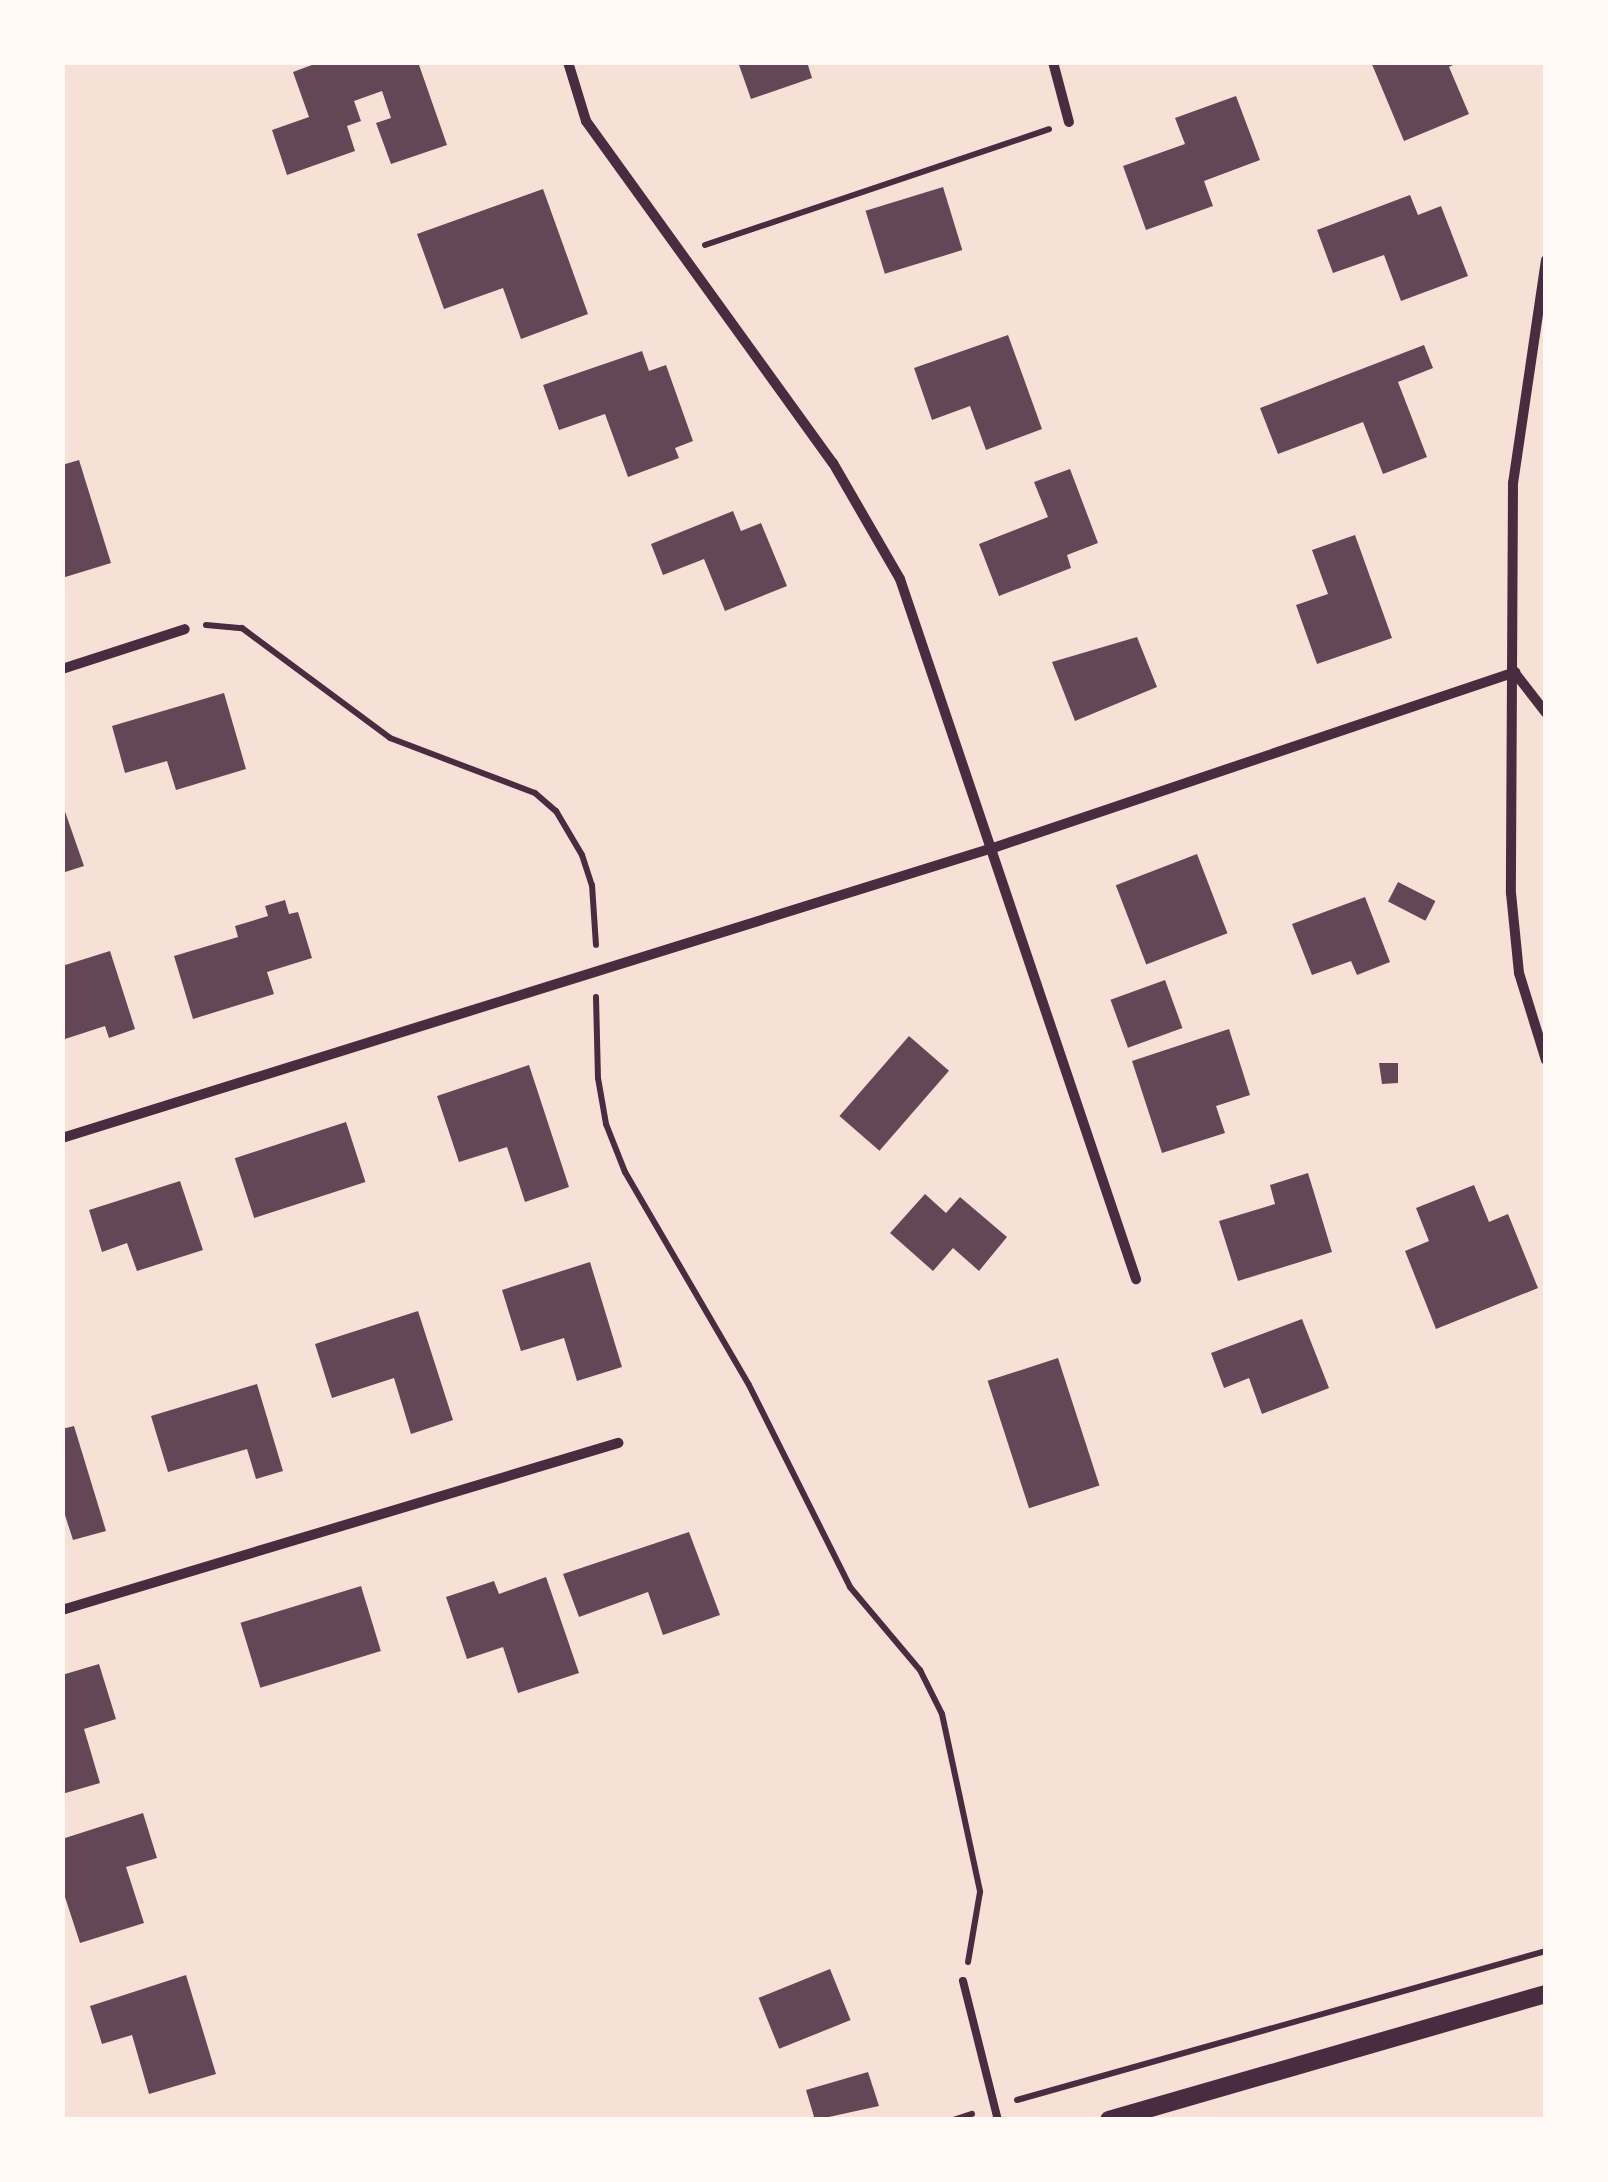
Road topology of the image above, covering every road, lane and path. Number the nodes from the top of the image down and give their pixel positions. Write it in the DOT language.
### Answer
graph roads {
  1 [pos="568,62"];
  2 [pos="1053,62"];
  3 [pos="1069,122"];
  4 [pos="681,253"];
  5 [pos="1546,260"];
  6 [pos="185,629"];
  7 [pos="62,668"];
  8 [pos="1515,672"];
  9 [pos="1546,713"];
  10 [pos="996,846"];
  11 [pos="596,974"];
  12 [pos="1546,1060"];
  13 [pos="62,1138"];
  14 [pos="1136,1279"];
  15 [pos="618,1443"];
  16 [pos="62,1610"];
  17 [pos="1546,1951"];
  18 [pos="964,1981"];
  19 [pos="1546,1994"];
  20 [pos="993,2107"];
  21 [pos="953,2120"];
  22 [pos="998,2120"];
  23 [pos="1108,2120"];
  1 -- 4 [label="street"];
  2 -- 3 [label="street"];
  3 -- 4 [label="path"];
  4 -- 10 [label="street"];
  5 -- 8 [label="street"];
  6 -- 7 [label="street"];
  6 -- 11 [label="path"];
  8 -- 9 [label="street"];
  8 -- 10 [label="street"];
  8 -- 12 [label="street"];
  10 -- 11 [label="street"];
  10 -- 14 [label="street"];
  11 -- 13 [label="street"];
  11 -- 18 [label="path"];
  15 -- 16 [label="street"];
  17 -- 20 [label="path"];
  18 -- 20 [label="lane"];
  19 -- 23 [label="street"];
  20 -- 21 [label="path"];
  20 -- 22 [label="lane"];
}
